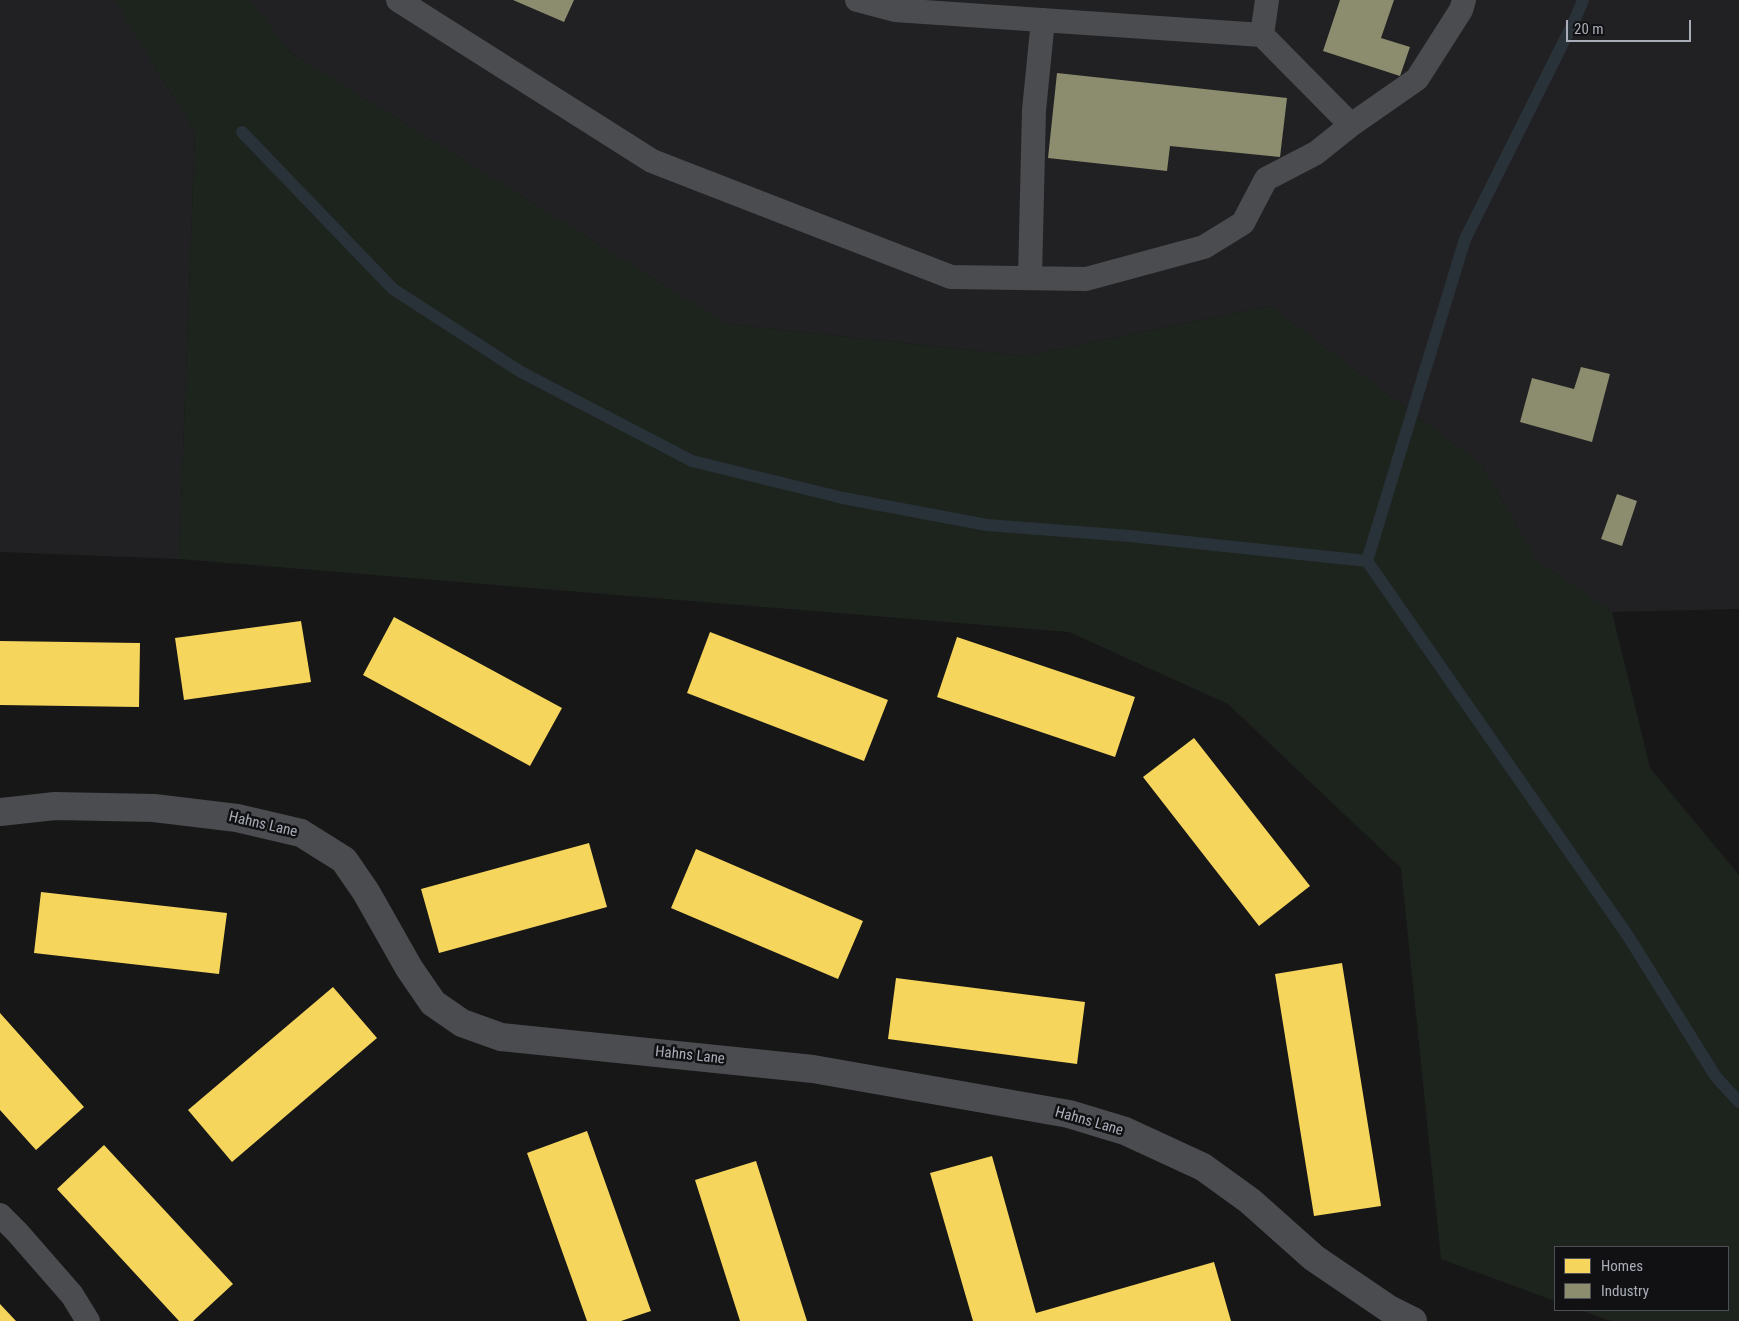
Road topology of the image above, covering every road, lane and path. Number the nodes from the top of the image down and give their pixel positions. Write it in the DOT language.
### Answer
graph roads {
  1 [pos="398,0"];
  2 [pos="857,0"];
  3 [pos="1266,0"];
  4 [pos="1464,0"];
  5 [pos="896,5"];
  6 [pos="1044,20"];
  7 [pos="1262,35"];
  8 [pos="1351,125"];
  9 [pos="1030,277"];
  10 [pos="0,812"];
  11 [pos="0,1215"];
  12 [pos="88,1321"];
  13 [pos="1413,1321"];
  1 -- 9 [label="lane"];
  2 -- 5 [label="lane"];
  3 -- 7 [label="lane"];
  4 -- 8 [label="lane"];
  5 -- 6 [label="lane"];
  6 -- 7 [label="lane"];
  6 -- 9 [label="lane"];
  7 -- 8 [label="lane"];
  8 -- 9 [label="lane"];
  10 -- 13 [label="street, Hahns Lane"];
  11 -- 12 [label="lane"];
}
